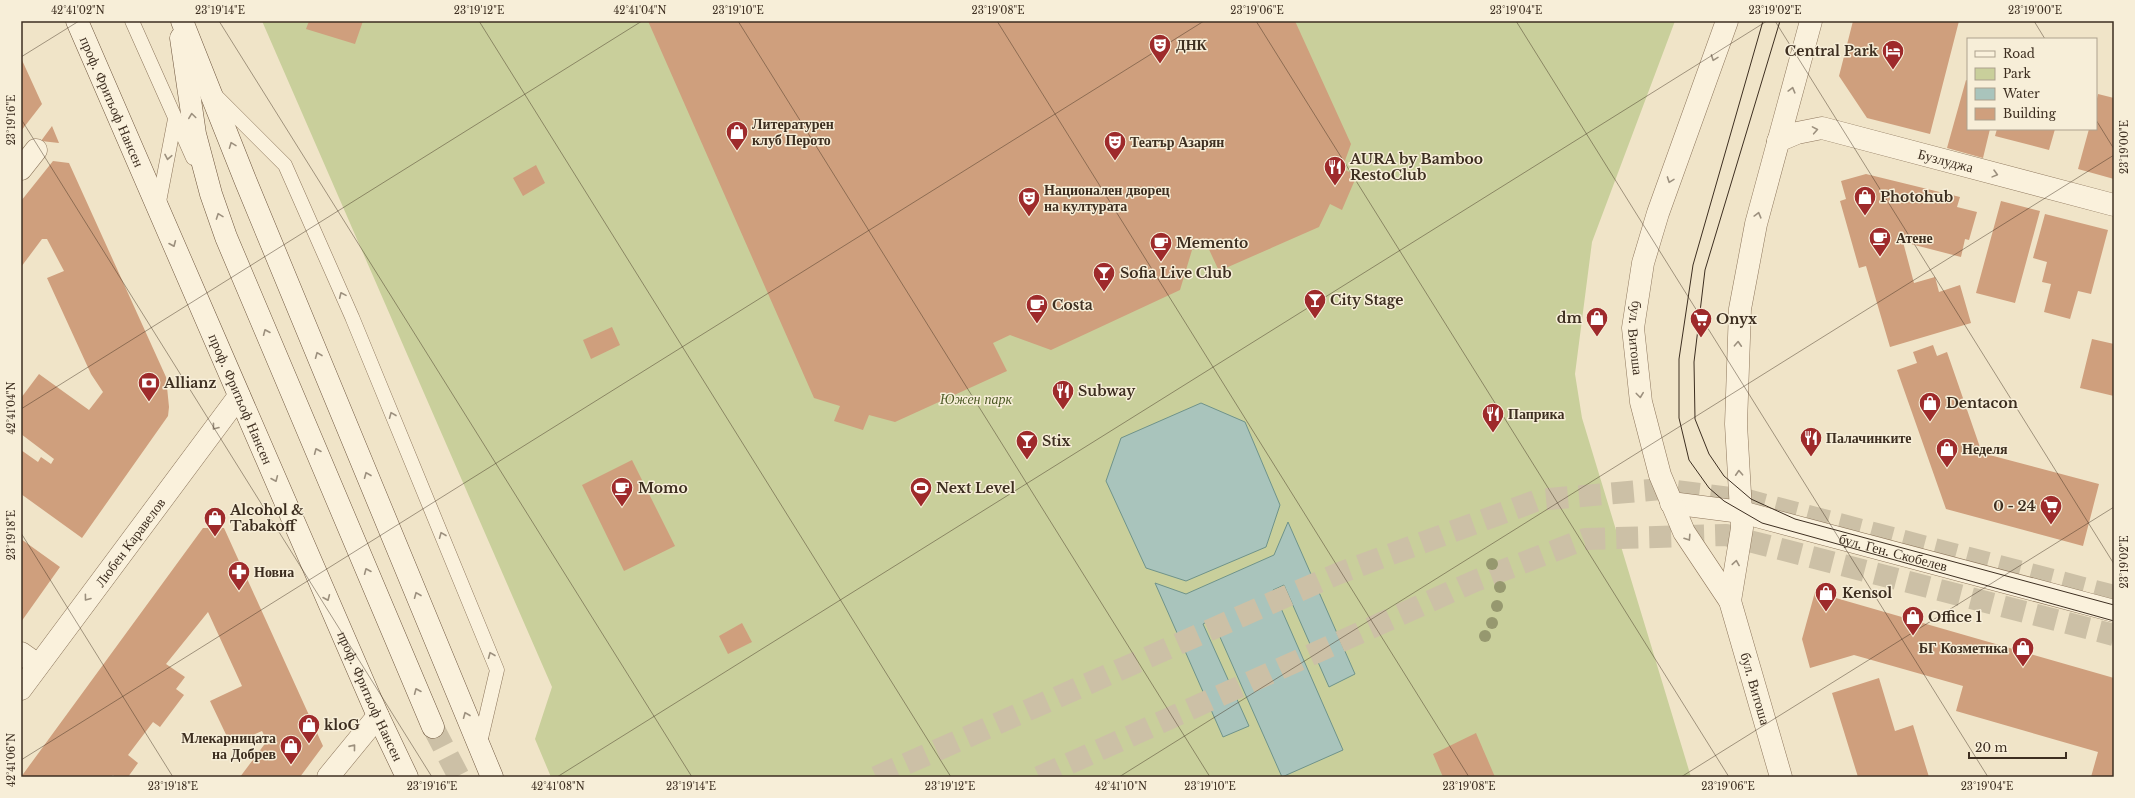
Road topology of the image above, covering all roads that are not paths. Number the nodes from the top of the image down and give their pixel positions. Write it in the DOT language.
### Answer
graph roads {
  1 [pos="77,21"];
  2 [pos="132,21"];
  3 [pos="178,21"];
  4 [pos="182,21"];
  5 [pos="1727,21"];
  6 [pos="1811,21"];
  7 [pos="212,91"];
  8 [pos="175,119"];
  9 [pos="1778,141"];
  10 [pos="36,150"];
  11 [pos="21,169"];
  12 [pos="211,194"];
  13 [pos="2114,205"];
  14 [pos="158,208"];
  15 [pos="239,396"];
  16 [pos="1671,503"];
  17 [pos="1741,512"];
  18 [pos="1730,601"];
  19 [pos="2114,610"];
  20 [pos="30,659"];
  21 [pos="21,689"];
  22 [pos="378,716"];
  23 [pos="433,727"];
  24 [pos="479,747"];
  25 [pos="328,777"];
  26 [pos="407,777"];
  27 [pos="492,777"];
  28 [pos="1781,777"];
  1 -- 14 [label="street, проф. Фритьоф Нансен"];
  2 -- 8 [label="lane"];
  12 -- 3 [label="street, one-way"];
  4 -- 7 [label="street"];
  5 -- 16 [label="street, бул. Витоша, one-way"];
  9 -- 6 [label="street, бул. Витоша, one-way"];
  24 -- 7 [label="street, one-way"];
  24 -- 7 [label="lane, one-way"];
  8 -- 12 [label="lane"];
  8 -- 14 [label="lane, one-way"];
  9 -- 13 [label="street, Бузлуджа, one-way"];
  17 -- 9 [label="street, бул. Витоша, one-way"];
  10 -- 11 [label="street"];
  23 -- 12 [label="street, one-way"];
  14 -- 15 [label="street, проф. Фритьоф Нансен, one-way"];
  15 -- 20 [label="street, Любен Каравелов, one-way"];
  15 -- 22 [label="street, проф. Фритьоф Нансен, one-way"];
  16 -- 17 [label="street, бул. Ген. Скобелев"];
  16 -- 18 [label="street, бул. Витоша, one-way"];
  18 -- 17 [label="street, бул. Витоша, one-way"];
  17 -- 19 [label="street, бул. Ген. Скобелев"];
  18 -- 28 [label="street, бул. Витоша"];
  20 -- 21 [label="street, Любен Каравелов"];
  25 -- 22 [label="street, one-way"];
  22 -- 26 [label="street, проф. Фритьоф Нансен"];
  24 -- 27 [label="street"];
}
